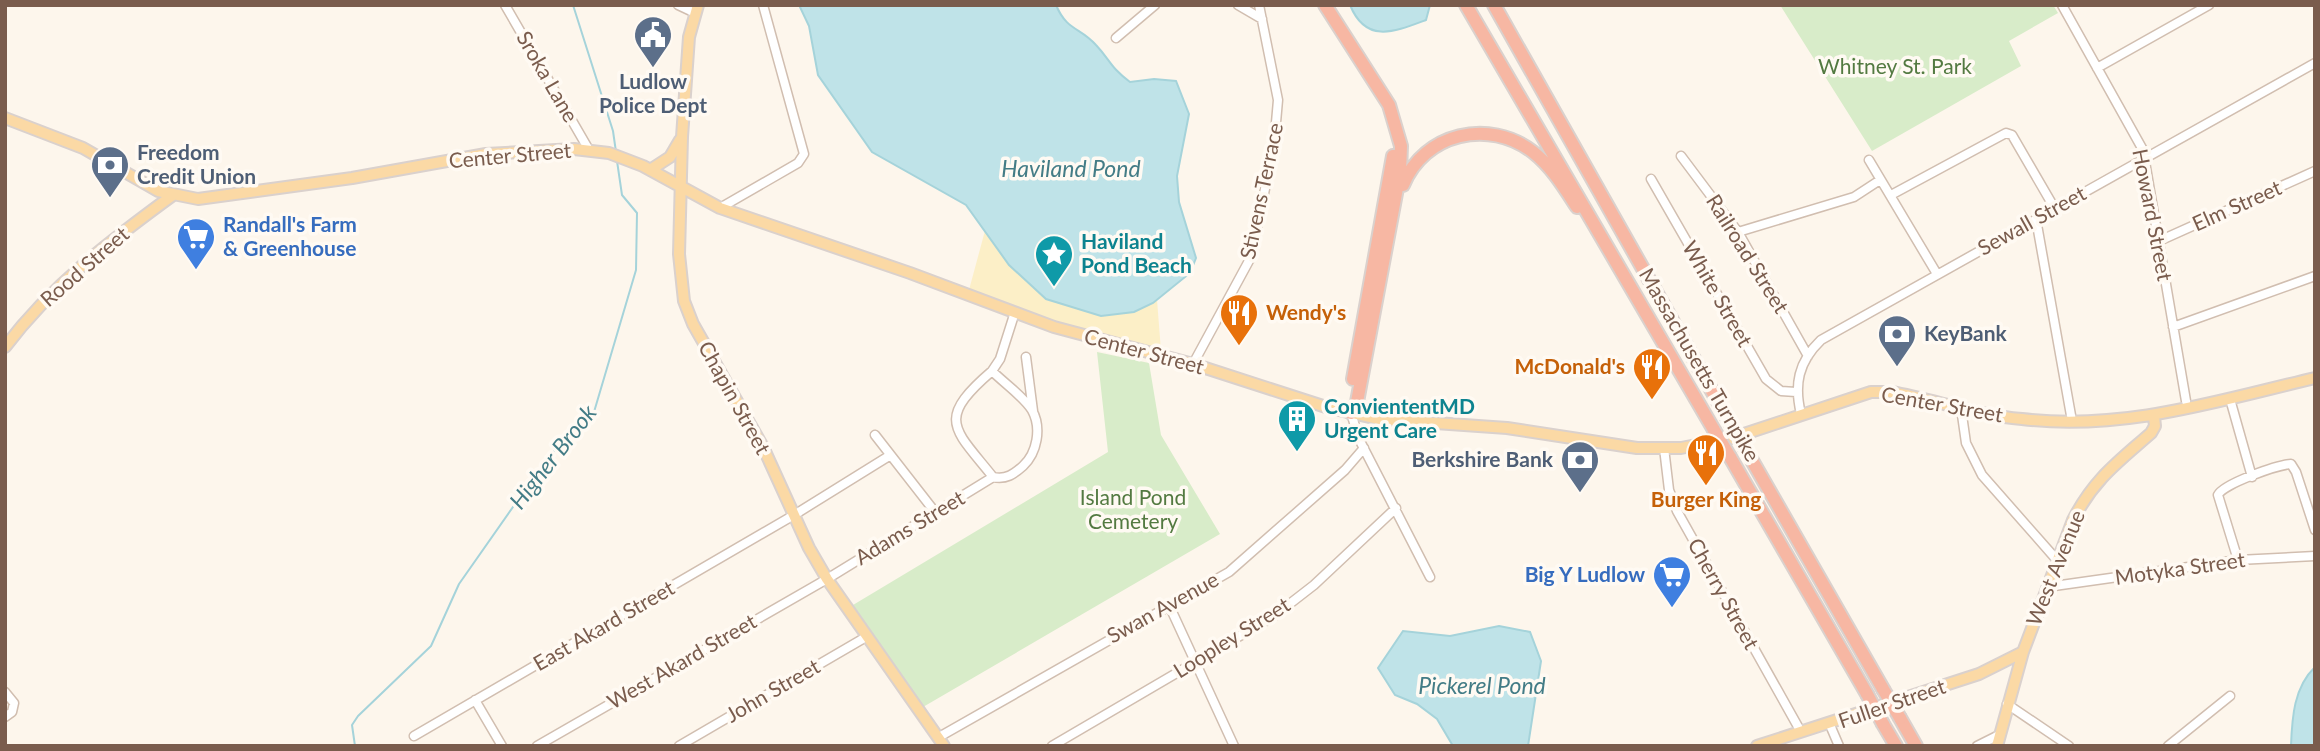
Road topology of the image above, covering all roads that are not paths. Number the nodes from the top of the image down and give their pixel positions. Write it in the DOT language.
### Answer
graph roads {
  1 [pos="505,5"];
  2 [pos="678,5"];
  3 [pos="762,5"];
  4 [pos="1155,5"];
  5 [pos="1238,5"];
  6 [pos="1259,5"];
  7 [pos="1317,5"];
  8 [pos="1325,5"];
  9 [pos="1466,5"];
  10 [pos="1493,5"];
  11 [pos="2062,5"];
  12 [pos="2209,5"];
  13 [pos="696,9"];
  14 [pos="1262,19"];
  15 [pos="1116,38"];
  16 [pos="2315,63"];
  17 [pos="2097,68"];
  18 [pos="5,118"];
  19 [pos="682,137"];
  20 [pos="589,150"];
  21 [pos="1681,156"];
  22 [pos="2145,159"];
  23 [pos="1869,160"];
  24 [pos="650,170"];
  25 [pos="2315,171"];
  26 [pos="1651,179"];
  27 [pos="1880,180"];
  28 [pos="682,189"];
  29 [pos="173,195"];
  30 [pos="1891,195"];
  31 [pos="1395,205"];
  32 [pos="720,208"];
  33 [pos="2054,209"];
  34 [pos="2036,219"];
  35 [pos="1738,232"];
  36 [pos="2159,241"];
  37 [pos="1937,274"];
  38 [pos="2315,276"];
  39 [pos="1015,312"];
  40 [pos="1655,327"];
  41 [pos="2173,327"];
  42 [pos="5,348"];
  43 [pos="1808,356"];
  44 [pos="1026,357"];
  45 [pos="1193,365"];
  46 [pos="992,371"];
  47 [pos="2315,378"];
  48 [pos="1796,392"];
  49 [pos="2230,399"];
  50 [pos="2186,401"];
  51 [pos="1961,408"];
  52 [pos="1032,411"];
  53 [pos="1352,413"];
  54 [pos="1801,414"];
  55 [pos="2154,417"];
  56 [pos="2072,421"];
  57 [pos="875,435"];
  58 [pos="1664,448"];
  59 [pos="1364,449"];
  60 [pos="889,456"];
  61 [pos="993,477"];
  62 [pos="2252,477"];
  63 [pos="1396,508"];
  64 [pos="935,512"];
  65 [pos="794,515"];
  66 [pos="2315,530"];
  67 [pos="2315,556"];
  68 [pos="2056,559"];
  69 [pos="2238,561"];
  70 [pos="1430,577"];
  71 [pos="827,579"];
  72 [pos="2047,587"];
  73 [pos="1169,605"];
  74 [pos="866,637"];
  75 [pos="2023,652"];
  76 [pos="1196,662"];
  77 [pos="5,692"];
  78 [pos="2230,696"];
  79 [pos="475,700"];
  80 [pos="2007,704"];
  81 [pos="5,717"];
  82 [pos="1830,725"];
  83 [pos="1801,732"];
  84 [pos="414,736"];
  85 [pos="1998,740"];
  86 [pos="942,742"];
  87 [pos="1231,745"];
  88 [pos="502,746"];
  89 [pos="537,746"];
  90 [pos="679,746"];
  91 [pos="1052,746"];
  92 [pos="1757,746"];
  93 [pos="1839,746"];
  94 [pos="1896,746"];
  95 [pos="1916,746"];
  96 [pos="1977,746"];
  97 [pos="2068,746"];
  98 [pos="2168,746"];
  1 -- 20 [label="street, Sroka Lane"];
  2 -- 13 [label="street"];
  3 -- 32 [label="street"];
  4 -- 15 [label="street"];
  5 -- 14 [label="street"];
  6 -- 14 [label="street, Stivens Terrace"];
  7 -- 53 [label="highway"];
  8 -- 31 [label="highway"];
  9 -- 40 [label="highway, Massachusetts Turnpike"];
  10 -- 95 [label="highway, Massachusetts Turnpike, bridge"];
  11 -- 17 [label="street, Howard Street"];
  12 -- 17 [label="street"];
  13 -- 19 [label="main road, Chapin Street"];
  14 -- 45 [label="street, Stivens Terrace"];
  16 -- 22 [label="street, Sewall Street"];
  17 -- 22 [label="street, Howard Street"];
  18 -- 29 [label="main road, Center Street"];
  19 -- 24 [label="main road"];
  19 -- 28 [label="main road, Chapin Street"];
  20 -- 24 [label="main road, Center Street"];
  20 -- 29 [label="main road, Center Street"];
  21 -- 35 [label="street, Railroad Street"];
  22 -- 33 [label="street, Sewall Street"];
  22 -- 36 [label="street, Howard Street"];
  23 -- 27 [label="street"];
  24 -- 28 [label="main road, Center Street"];
  25 -- 36 [label="street, Elm Street"];
  26 -- 48 [label="street, White Street"];
  27 -- 30 [label="street"];
  27 -- 35 [label="street"];
  28 -- 32 [label="main road, Center Street"];
  28 -- 65 [label="main road, Chapin Street"];
  29 -- 42 [label="main road, Rood Street"];
  30 -- 33 [label="street"];
  30 -- 37 [label="street"];
  31 -- 40 [label="highway"];
  31 -- 53 [label="highway"];
  32 -- 39 [label="main road, Center Street"];
  33 -- 34 [label="street, Sewall Street"];
  34 -- 37 [label="street, Sewall Street"];
  34 -- 56 [label="street"];
  35 -- 43 [label="street, Railroad Street"];
  36 -- 41 [label="street, Howard Street"];
  37 -- 43 [label="street, Sewall Street"];
  38 -- 41 [label="street"];
  39 -- 45 [label="main road, Center Street"];
  39 -- 46 [label="street"];
  40 -- 94 [label="highway, Massachusetts Turnpike, bridge"];
  41 -- 50 [label="street, Howard Street"];
  43 -- 48 [label="street, Sewall Street"];
  44 -- 52 [label="street"];
  45 -- 53 [label="main road, Center Street"];
  46 -- 52 [label="street"];
  46 -- 61 [label="street"];
  47 -- 49 [label="main road, Center Street"];
  48 -- 54 [label="street"];
  49 -- 55 [label="main road, Center Street"];
  49 -- 62 [label="street"];
  51 -- 54 [label="main road, Center Street"];
  51 -- 56 [label="main road, Center Street"];
  51 -- 68 [label="street"];
  52 -- 61 [label="street"];
  53 -- 58 [label="main road, Center Street"];
  53 -- 59 [label="street"];
  54 -- 58 [label="main road, Center Street"];
  55 -- 56 [label="main road, Center Street"];
  55 -- 68 [label="main road, West Avenue"];
  57 -- 60 [label="street"];
  58 -- 83 [label="street, Cherry Street"];
  59 -- 63 [label="street"];
  59 -- 73 [label="street, Swan Avenue"];
  60 -- 64 [label="street"];
  60 -- 65 [label="street, East Akard Street"];
  61 -- 64 [label="street, Adams Street"];
  62 -- 66 [label="street"];
  62 -- 69 [label="street"];
  63 -- 70 [label="street"];
  63 -- 76 [label="street, Loopley Street"];
  64 -- 71 [label="street, Adams Street"];
  65 -- 71 [label="main road, Chapin Street"];
  65 -- 79 [label="street, East Akard Street"];
  67 -- 69 [label="street, Motyka Street"];
  68 -- 72 [label="main road, West Avenue"];
  69 -- 72 [label="street, Motyka Street"];
  71 -- 74 [label="main road, Chapin Street"];
  71 -- 89 [label="street, West Akard Street"];
  72 -- 75 [label="main road, West Avenue"];
  73 -- 76 [label="street"];
  73 -- 86 [label="street, Swan Avenue"];
  74 -- 86 [label="main road, Chapin Street"];
  74 -- 90 [label="street, John Street"];
  75 -- 80 [label="main road, West Avenue"];
  75 -- 82 [label="main road, Fuller Street"];
  76 -- 87 [label="street"];
  76 -- 91 [label="street, Loopley Street"];
  77 -- 81 [label="street"];
  78 -- 98 [label="street"];
  79 -- 84 [label="street, East Akard Street"];
  79 -- 88 [label="street"];
  80 -- 85 [label="main road, West Avenue"];
  80 -- 97 [label="street"];
  82 -- 83 [label="main road, Fuller Street"];
  82 -- 93 [label="street"];
  83 -- 92 [label="main road, Fuller Street"];
  85 -- 96 [label="street"];
}
